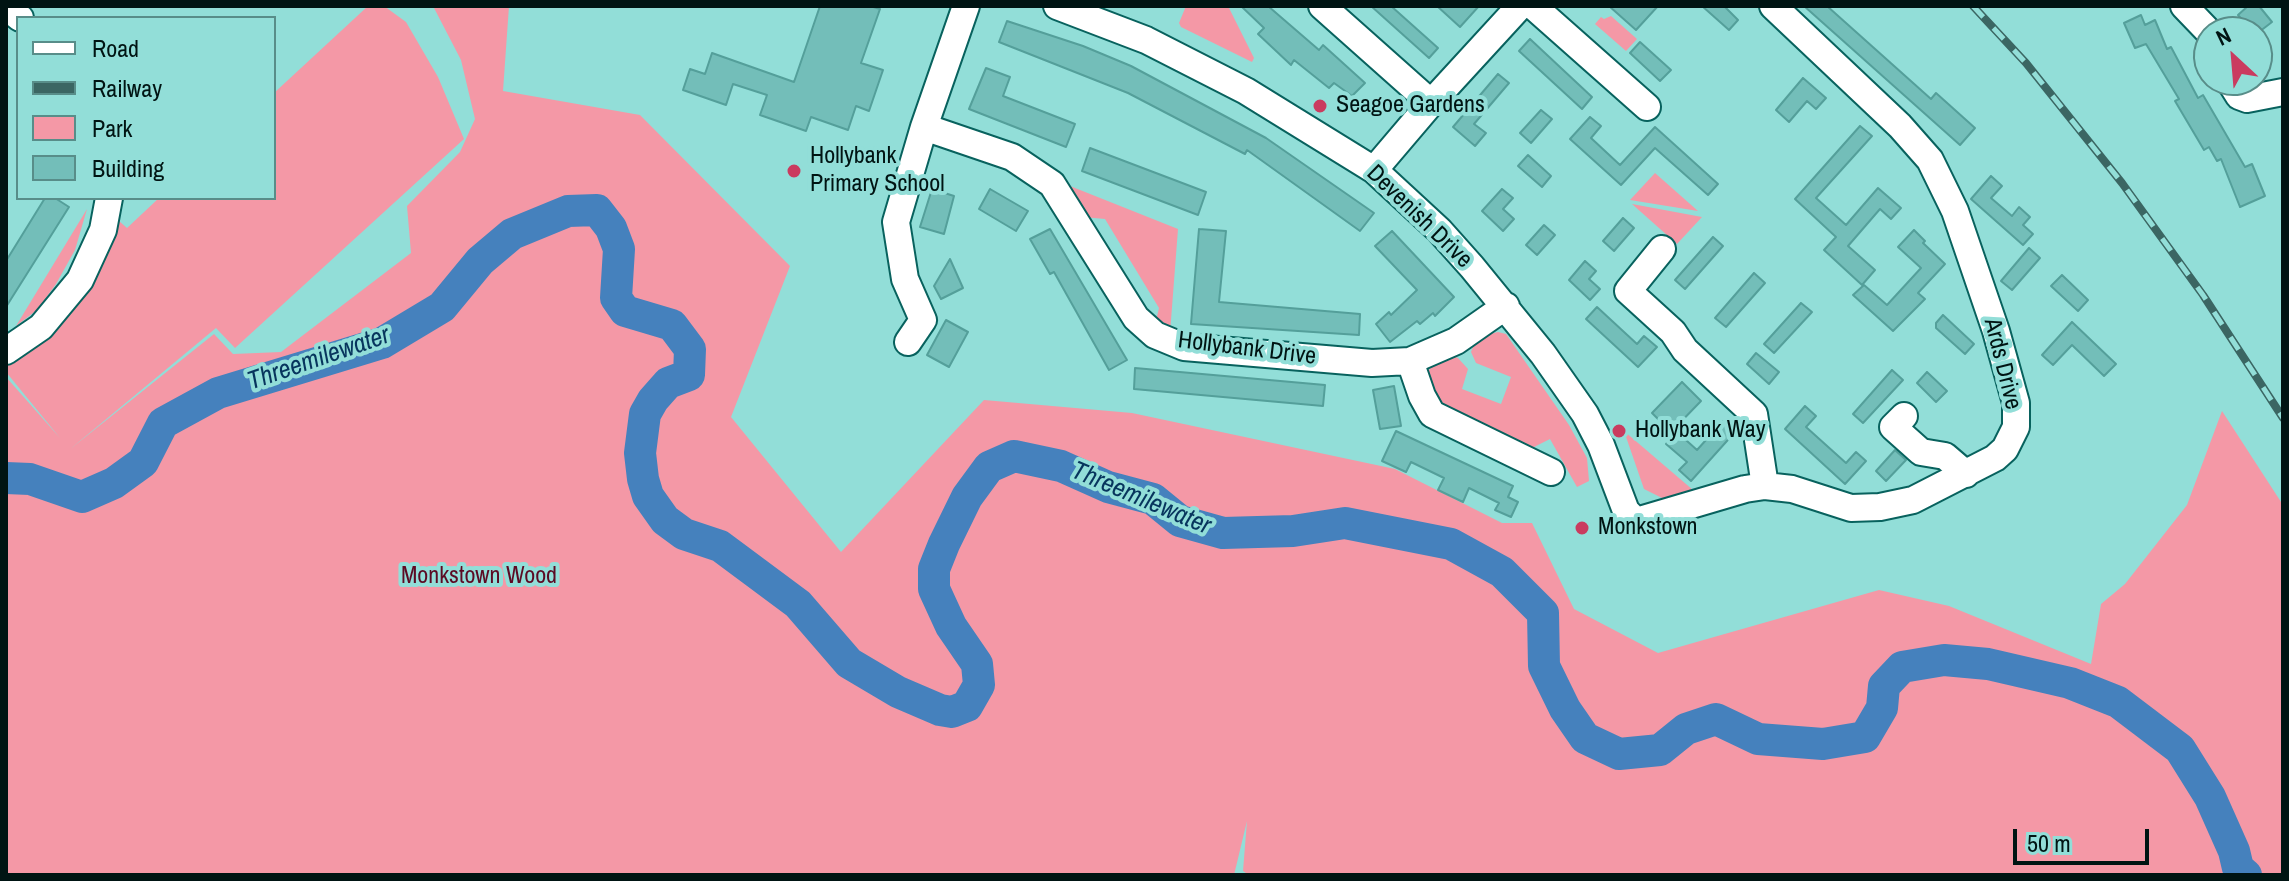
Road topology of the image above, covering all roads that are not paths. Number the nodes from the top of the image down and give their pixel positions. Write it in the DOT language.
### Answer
graph roads {
  1 [pos="966,6"];
  2 [pos="1057,6"];
  3 [pos="1322,6"];
  4 [pos="1520,6"];
  5 [pos="1533,6"];
  6 [pos="1773,6"];
  7 [pos="2239,96"];
  8 [pos="2262,96"];
  9 [pos="1431,103"];
  10 [pos="1647,107"];
  11 [pos="924,127"];
  12 [pos="1374,170"];
  13 [pos="109,200"];
  14 [pos="1662,249"];
  15 [pos="1506,306"];
  16 [pos="908,342"];
  17 [pos="6,351"];
  18 [pos="1410,361"];
  19 [pos="1904,416"];
  20 [pos="1551,472"];
  21 [pos="1966,474"];
  22 [pos="1765,486"];
  23 [pos="1633,518"];
  1 -- 11 [label="street"];
  2 -- 12 [label="street, Devenish Drive"];
  3 -- 9 [label="street"];
  4 -- 9 [label="street"];
  5 -- 10 [label="street"];
  6 -- 21 [label="street, Ards Drive"];
  7 -- 8 [label="street"];
  9 -- 12 [label="street"];
  11 -- 16 [label="street"];
  11 -- 18 [label="street, Hollybank Drive"];
  12 -- 15 [label="street, Devenish Drive"];
  13 -- 17 [label="street"];
  14 -- 22 [label="street"];
  15 -- 18 [label="street, Hollybank Drive"];
  15 -- 23 [label="street, Devenish Drive"];
  18 -- 20 [label="street"];
  19 -- 21 [label="street"];
  21 -- 22 [label="street, Ards Drive"];
  22 -- 23 [label="street, Ards Drive"];
}
